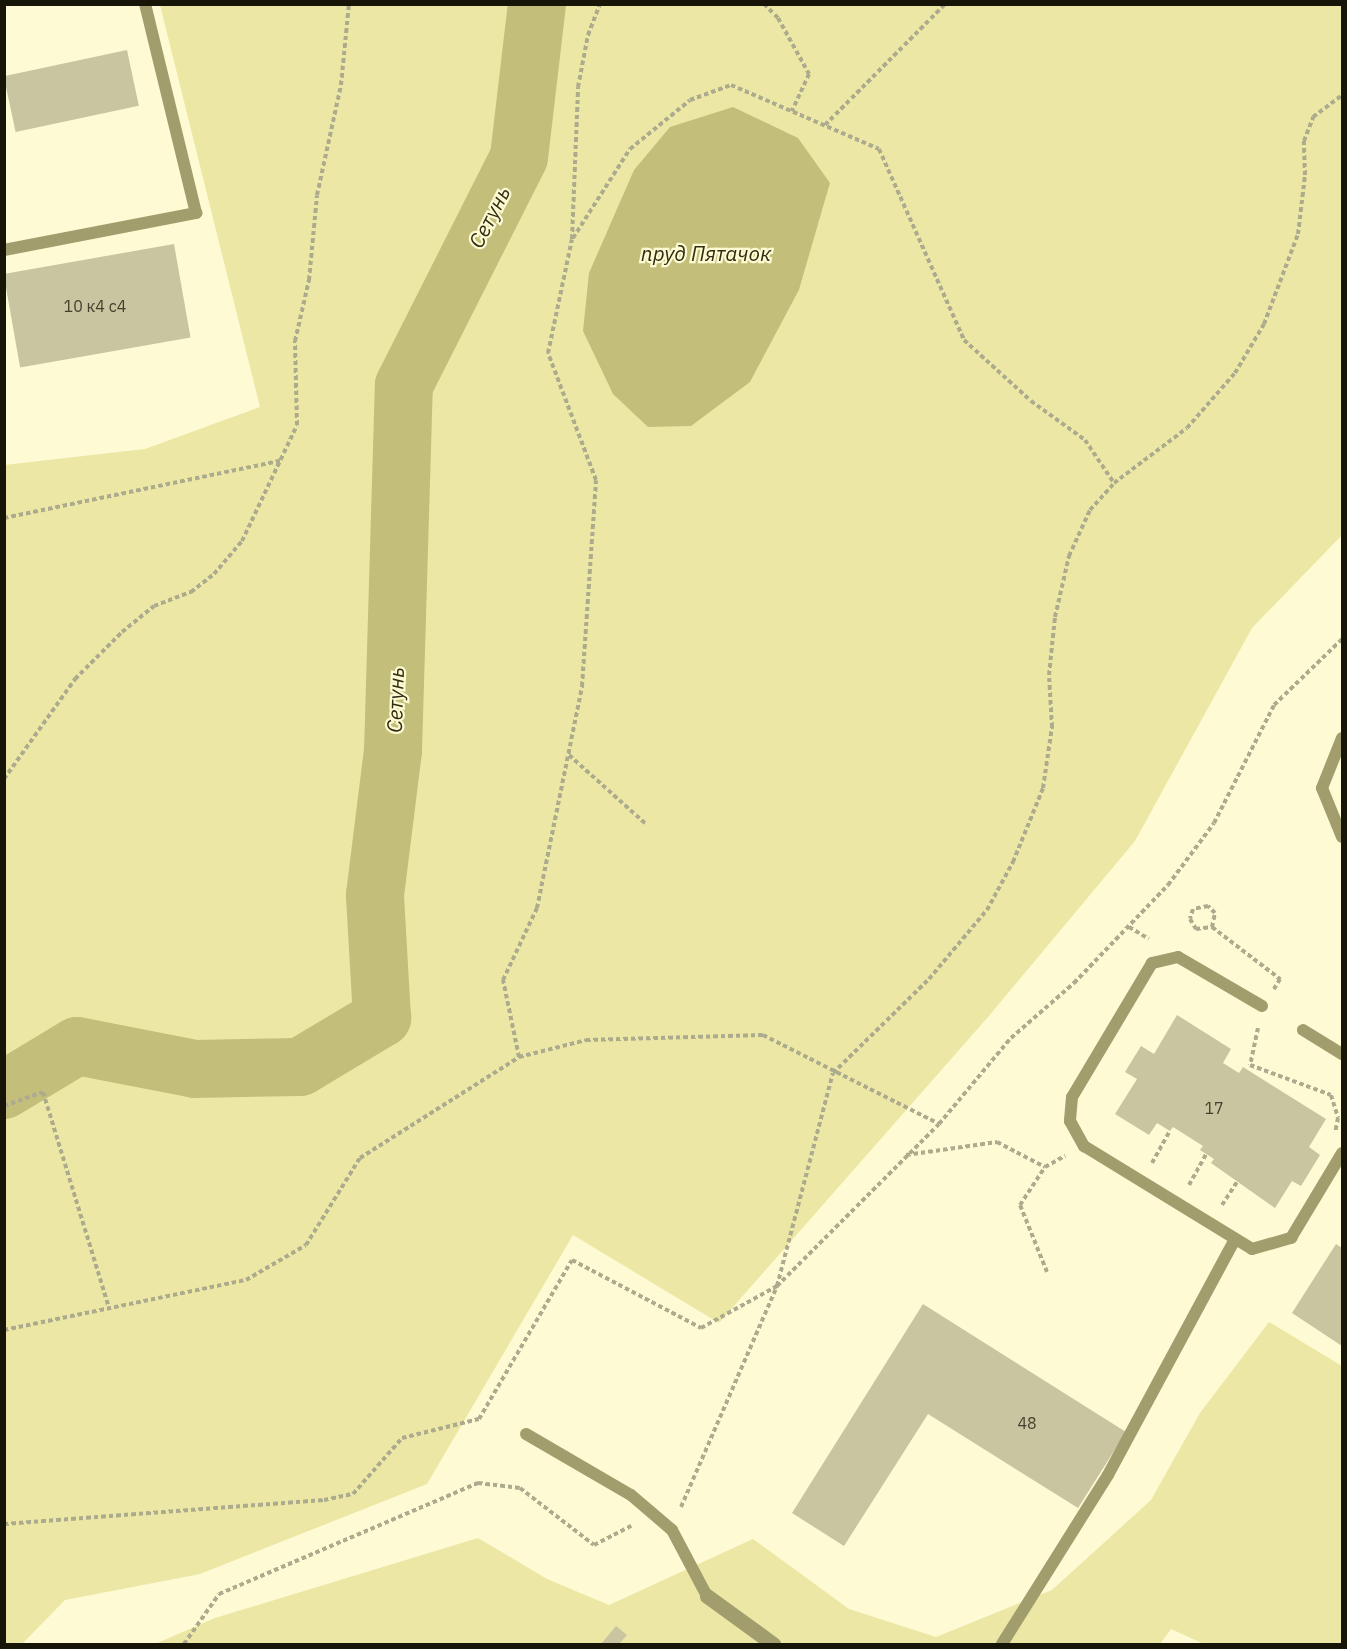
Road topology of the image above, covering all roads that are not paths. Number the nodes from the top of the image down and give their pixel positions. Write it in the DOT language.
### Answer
graph roads {
  1 [pos="145,4"];
  2 [pos="4,250"];
  3 [pos="1342,738"];
  4 [pos="1342,837"];
  5 [pos="1262,1006"];
  6 [pos="1303,1030"];
  7 [pos="1342,1054"];
  8 [pos="1342,1153"];
  9 [pos="1235,1239"];
  10 [pos="526,1434"];
  11 [pos="707,1596"];
  12 [pos="773,1644"];
  13 [pos="1002,1644"];
  1 -- 2 [label="lane"];
  3 -- 4 [label="lane"];
  5 -- 9 [label="lane"];
  6 -- 7 [label="lane"];
  8 -- 9 [label="lane"];
  9 -- 13 [label="lane"];
  10 -- 11 [label="lane"];
  11 -- 12 [label="street"];
}
